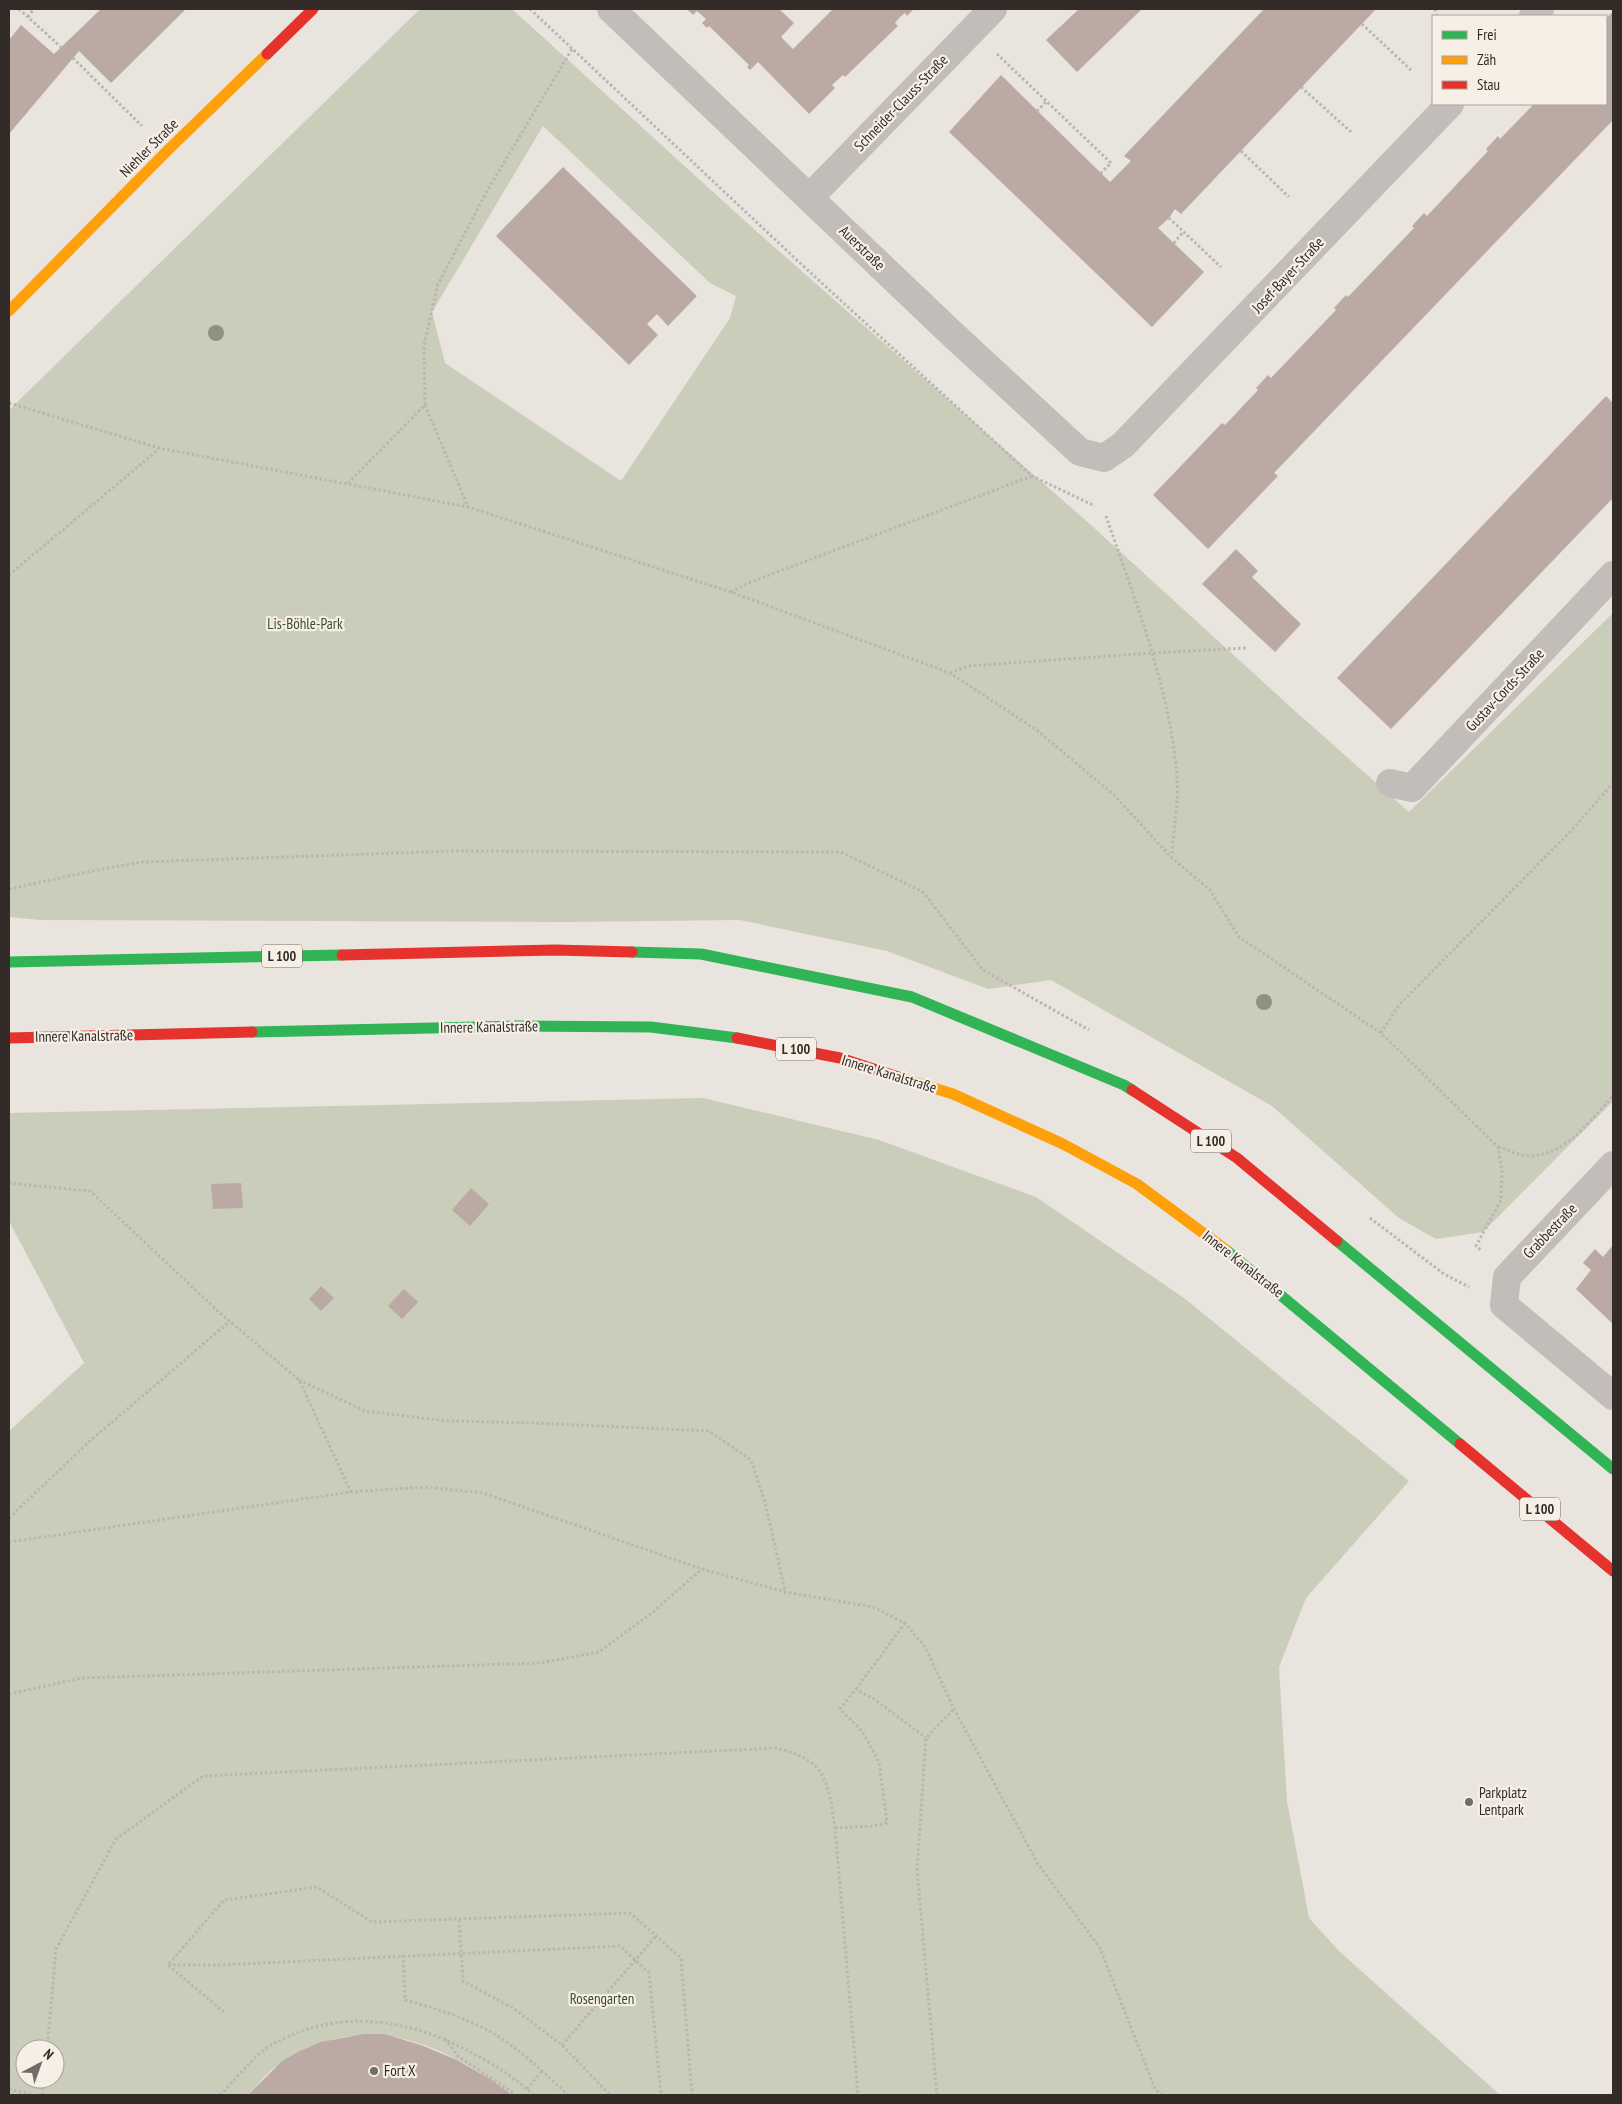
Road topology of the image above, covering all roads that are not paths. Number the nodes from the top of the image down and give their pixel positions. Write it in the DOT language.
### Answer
graph roads {
  1 [pos="313,9"];
  2 [pos="611,9"];
  3 [pos="993,9"];
  4 [pos="1449,105"];
  5 [pos="810,197"];
  6 [pos="9,311"];
  7 [pos="1123,445"];
  8 [pos="1613,575"];
  9 [pos="1390,784"];
  10 [pos="9,962"];
  11 [pos="9,1038"];
  12 [pos="1613,1165"];
  13 [pos="1613,1396"];
  14 [pos="1613,1468"];
  15 [pos="1613,1571"];
  1 -- 6 [label="main road, Niehler Straße"];
  2 -- 5 [label="street, Auerstraße"];
  3 -- 5 [label="street, Schneider-Clauss-Straße"];
  4 -- 7 [label="street, Josef-Bayer-Straße"];
  5 -- 7 [label="street, Auerstraße"];
  8 -- 9 [label="street, Gustav-Cords-Straße"];
  10 -- 14 [label="main road, L 100"];
  11 -- 15 [label="main road, Innere Kanalstraße / L 100"];
  12 -- 13 [label="street, Grabbestraße"];
}
